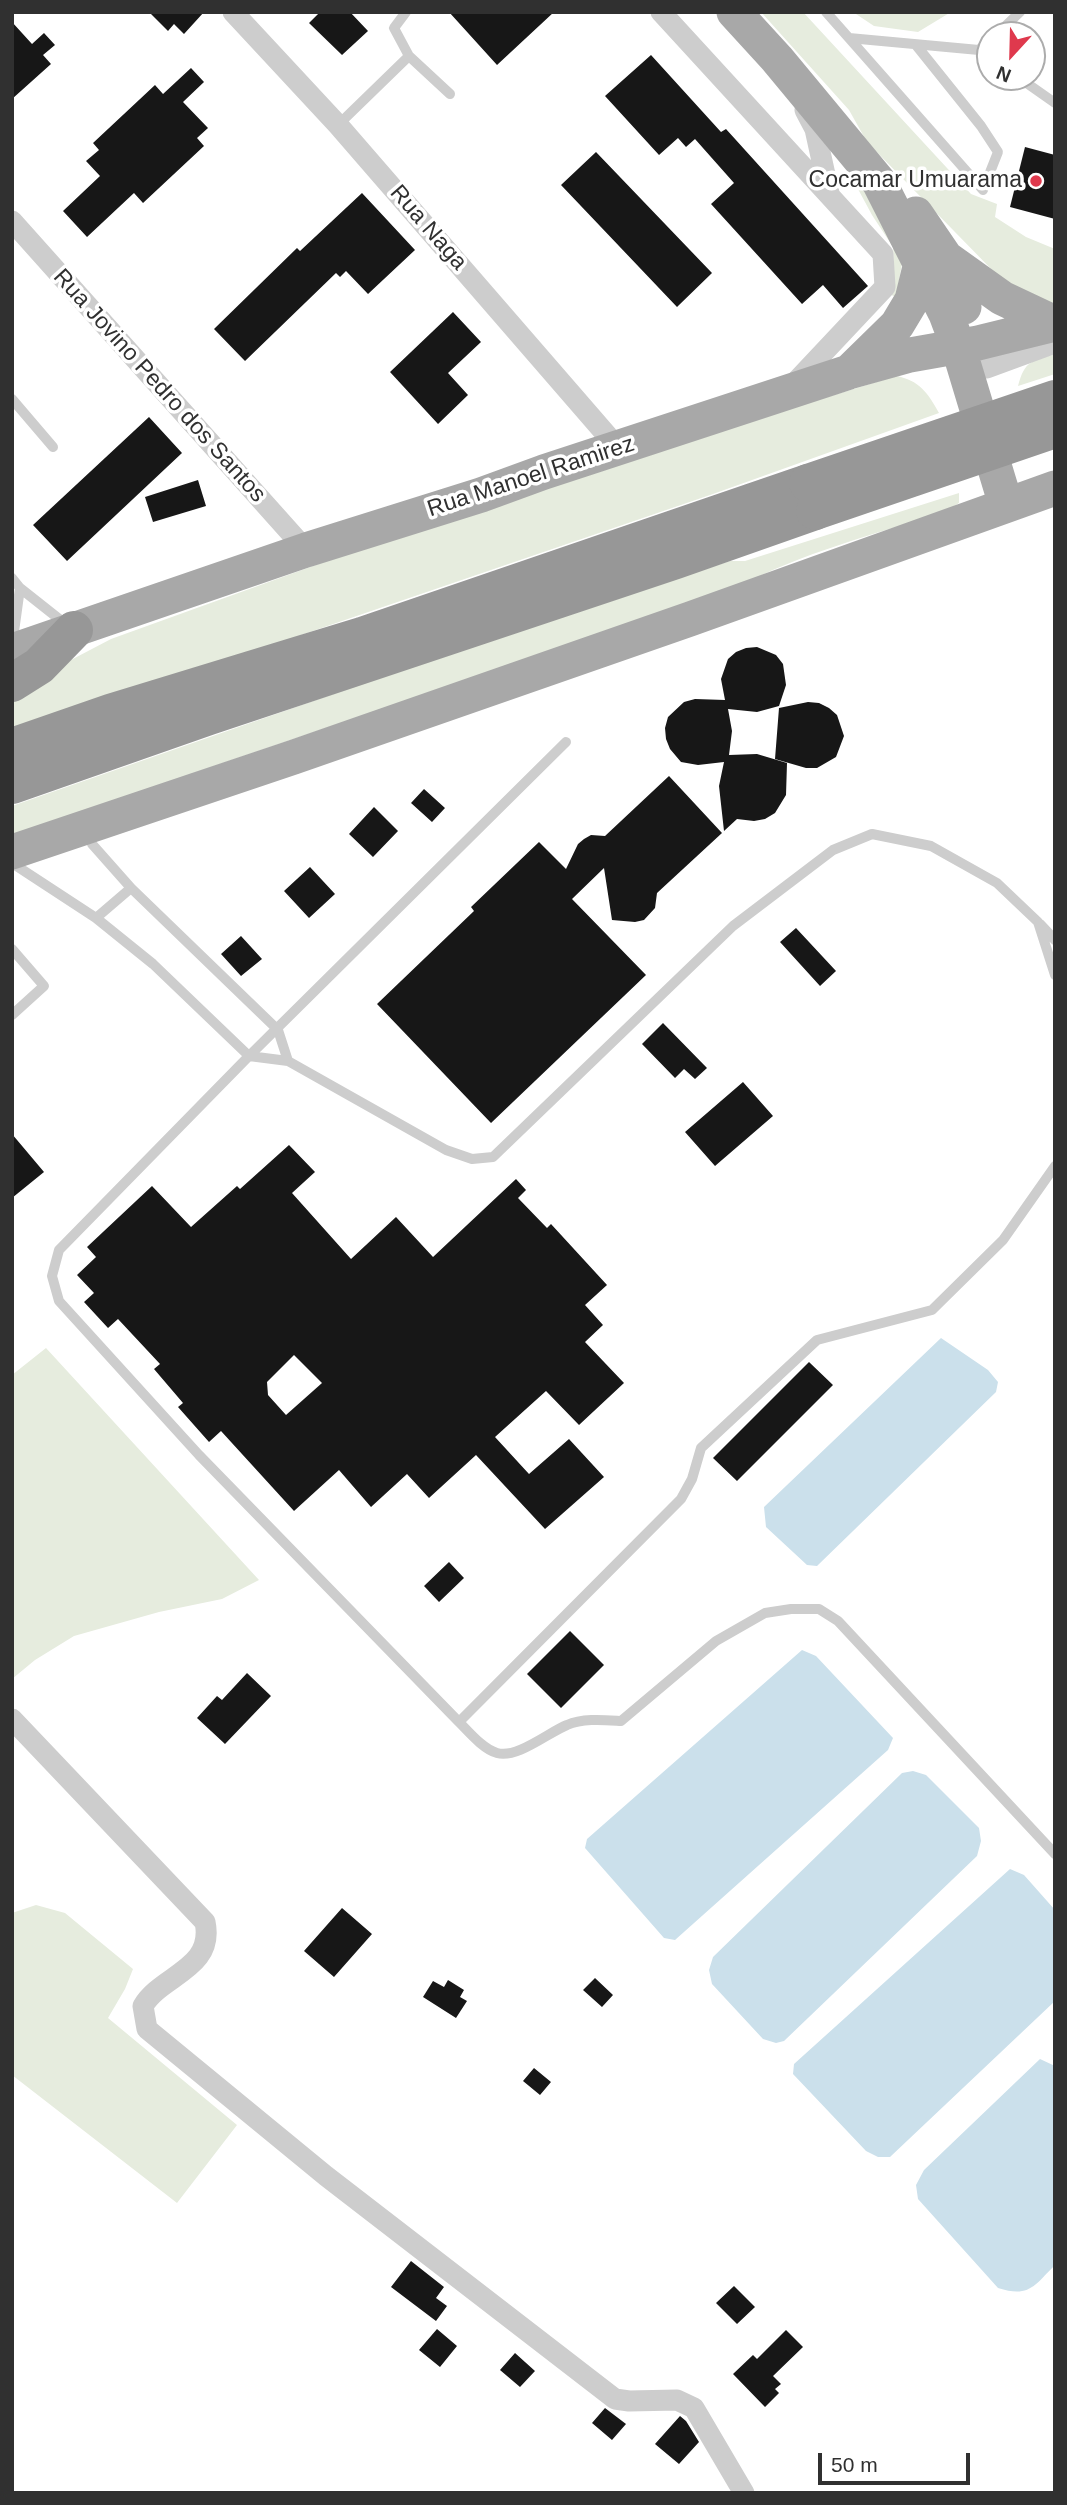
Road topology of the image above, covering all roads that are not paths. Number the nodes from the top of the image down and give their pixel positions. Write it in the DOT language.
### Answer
graph roads {
  1 [pos="233,12"];
  2 [pos="406,12"];
  3 [pos="661,12"];
  4 [pos="734,12"];
  5 [pos="826,12"];
  6 [pos="849,38"];
  7 [pos="916,45"];
  8 [pos="976,50"];
  9 [pos="410,55"];
  10 [pos="777,59"];
  11 [pos="1038,91"];
  12 [pos="450,94"];
  13 [pos="1055,103"];
  14 [pos="338,125"];
  15 [pos="830,195"];
  16 [pos="12,221"];
  17 [pos="933,261"];
  18 [pos="1055,323"];
  19 [pos="1055,343"];
  20 [pos="974,352"];
  21 [pos="849,372"];
  22 [pos="783,394"];
  23 [pos="12,399"];
  24 [pos="1055,399"];
  25 [pos="1055,429"];
  26 [pos="53,447"];
  27 [pos="618,448"];
  28 [pos="811,497"];
  29 [pos="1030,497"];
  30 [pos="306,550"];
  31 [pos="12,578"];
  32 [pos="20,588"];
  33 [pos="74,631"];
  34 [pos="12,646"];
  35 [pos="12,651"];
  36 [pos="12,683"];
  37 [pos="566,742"];
  38 [pos="12,747"];
  39 [pos="12,785"];
  40 [pos="88,828"];
  41 [pos="12,852"];
  42 [pos="12,863"];
  43 [pos="131,888"];
  44 [pos="96,918"];
  45 [pos="1038,922"];
  46 [pos="1055,940"];
  47 [pos="12,948"];
  48 [pos="1055,975"];
  49 [pos="12,1015"];
  50 [pos="278,1030"];
  51 [pos="249,1056"];
  52 [pos="288,1061"];
  53 [pos="1055,1166"];
  54 [pos="12,1719"];
  55 [pos="459,1722"];
  56 [pos="1055,1854"];
  57 [pos="744,2493"];
  1 -- 14 [label="street, Rua Naga"];
  2 -- 9 [label="lane"];
  3 -- 15 [label="street"];
  4 -- 10 [label="main road"];
  5 -- 6 [label="lane"];
  6 -- 7 [label="lane"];
  6 -- 7 [label="lane"];
  7 -- 8 [label="lane"];
  9 -- 12 [label="lane"];
  9 -- 14 [label="lane"];
  10 -- 15 [label="street"];
  10 -- 17 [label="main road"];
  11 -- 13 [label="lane"];
  14 -- 27 [label="street, Rua Naga"];
  15 -- 22 [label="street"];
  16 -- 30 [label="street, Rua Jovino Pedro dos Santos"];
  17 -- 18 [label="main road"];
  17 -- 20 [label="main road"];
  17 -- 21 [label="main road"];
  18 -- 20 [label="main road, Rua Manoel Ramirez"];
  19 -- 20 [label="street"];
  20 -- 21 [label="main road, Rua Manoel Ramirez"];
  20 -- 29 [label="main road"];
  21 -- 22 [label="main road, Rua Manoel Ramirez"];
  22 -- 27 [label="main road, Rua Manoel Ramirez"];
  23 -- 26 [label="lane"];
  24 -- 28 [label="highway, bridge"];
  25 -- 28 [label="highway, bridge"];
  27 -- 30 [label="main road, Rua Manoel Ramirez"];
  28 -- 38 [label="highway"];
  28 -- 39 [label="highway"];
  29 -- 40 [label="main road"];
  30 -- 33 [label="main road, Rua Manoel Ramirez"];
  31 -- 32 [label="lane"];
  32 -- 33 [label="lane"];
  32 -- 34 [label="lane"];
  33 -- 35 [label="main road, Rua Manoel Ramirez"];
  33 -- 36 [label="highway"];
  37 -- 50 [label="lane"];
  40 -- 41 [label="main road"];
  40 -- 43 [label="lane"];
  42 -- 44 [label="lane"];
  43 -- 44 [label="lane"];
  43 -- 50 [label="lane"];
  44 -- 51 [label="lane"];
  45 -- 46 [label="lane"];
  45 -- 48 [label="lane"];
  45 -- 52 [label="lane"];
  47 -- 49 [label="lane"];
  50 -- 51 [label="lane"];
  50 -- 52 [label="lane"];
  51 -- 52 [label="lane"];
  51 -- 55 [label="lane"];
  53 -- 55 [label="lane"];
  54 -- 57 [label="street"];
  55 -- 56 [label="lane"];
}
